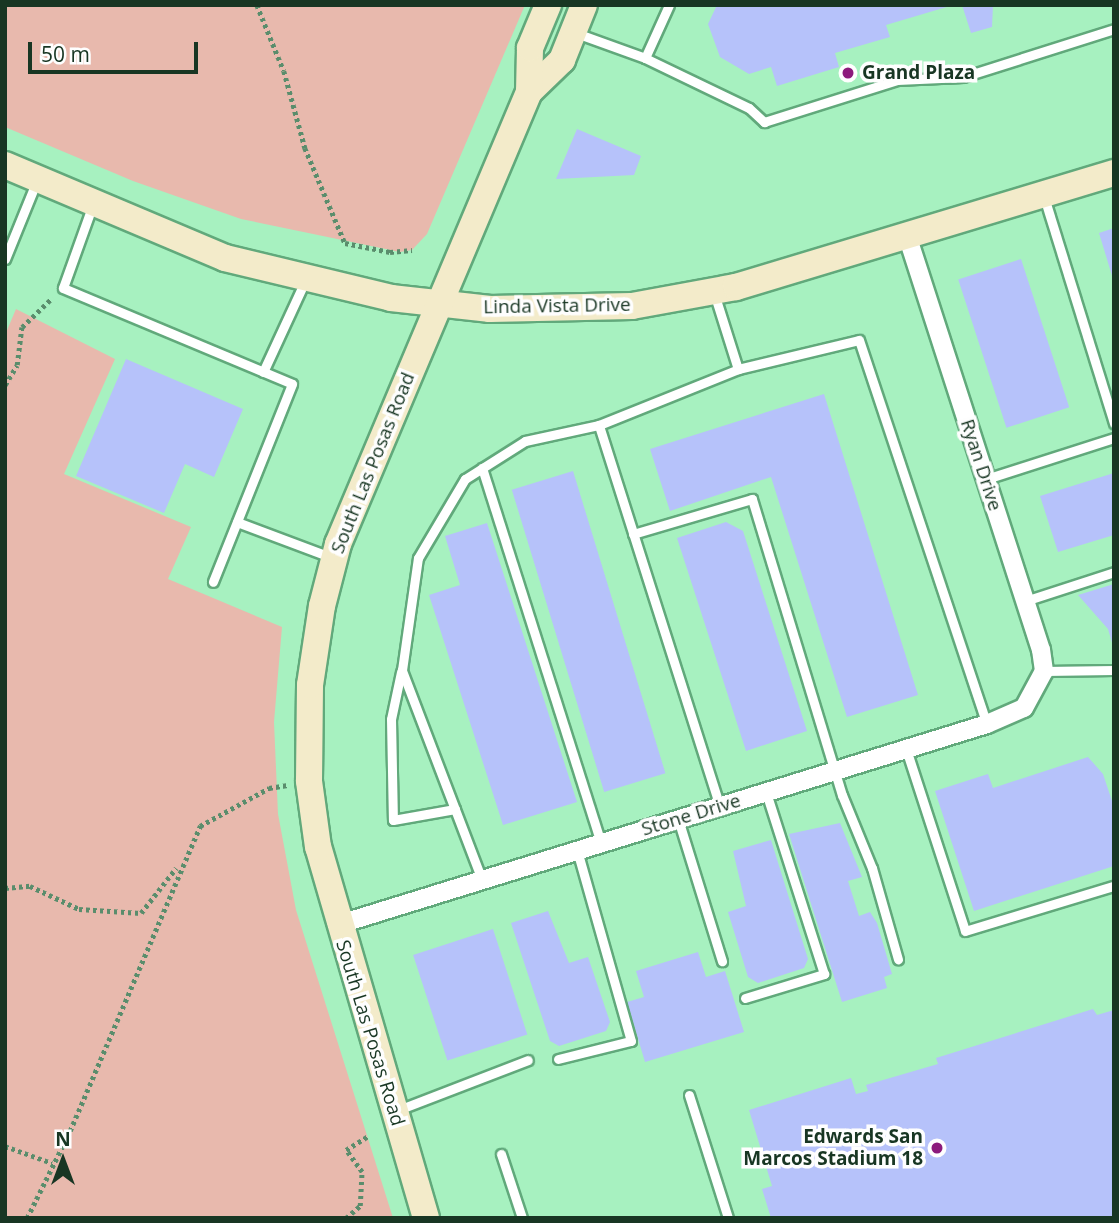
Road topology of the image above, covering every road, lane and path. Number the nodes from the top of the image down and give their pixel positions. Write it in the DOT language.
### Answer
graph roads {
  1 [pos="257,5"];
  2 [pos="548,5"];
  3 [pos="584,5"];
  4 [pos="670,5"];
  5 [pos="1114,29"];
  6 [pos="573,32"];
  7 [pos="645,58"];
  8 [pos="529,92"];
  9 [pos="5,165"];
  10 [pos="1114,173"];
  11 [pos="37,178"];
  12 [pos="1043,196"];
  13 [pos="93,202"];
  14 [pos="908,238"];
  15 [pos="411,250"];
  16 [pos="5,259"];
  17 [pos="307,278"];
  18 [pos="63,288"];
  19 [pos="714,291"];
  20 [pos="440,305"];
  21 [pos="737,369"];
  22 [pos="263,372"];
  23 [pos="5,385"];
  24 [pos="1114,423"];
  25 [pos="598,425"];
  26 [pos="1114,438"];
  27 [pos="482,468"];
  28 [pos="986,479"];
  29 [pos="237,522"];
  30 [pos="633,534"];
  31 [pos="334,559"];
  32 [pos="1114,572"];
  33 [pos="213,582"];
  34 [pos="1025,601"];
  35 [pos="402,670"];
  36 [pos="1114,670"];
  37 [pos="1044,671"];
  38 [pos="987,724"];
  39 [pos="906,749"];
  40 [pos="835,771"];
  41 [pos="309,781"];
  42 [pos="766,792"];
  43 [pos="720,807"];
  44 [pos="455,808"];
  45 [pos="678,819"];
  46 [pos="601,843"];
  47 [pos="577,850"];
  48 [pos="186,855"];
  49 [pos="482,880"];
  50 [pos="1114,886"];
  51 [pos="5,888"];
  52 [pos="337,925"];
  53 [pos="898,959"];
  54 [pos="722,961"];
  55 [pos="746,998"];
  56 [pos="558,1059"];
  57 [pos="528,1060"];
  58 [pos="688,1095"];
  59 [pos="393,1112"];
  60 [pos="367,1138"];
  61 [pos="5,1146"];
  62 [pos="501,1154"];
  63 [pos="52,1163"];
  64 [pos="27,1218"];
  65 [pos="346,1218"];
  66 [pos="426,1218"];
  67 [pos="522,1218"];
  68 [pos="728,1218"];
  1 -- 15 [label="path"];
  2 -- 8 [label="main road, South Las Posas Road"];
  3 -- 6 [label="main road, South Las Posas Road"];
  4 -- 7 [label="lane"];
  5 -- 7 [label="lane"];
  6 -- 7 [label="lane"];
  6 -- 8 [label="main road, South Las Posas Road"];
  8 -- 20 [label="main road, South Las Posas Road"];
  9 -- 11 [label="main road, Linda Vista Drive"];
  10 -- 12 [label="main road, Linda Vista Drive"];
  11 -- 13 [label="main road, Linda Vista Drive"];
  11 -- 16 [label="lane"];
  12 -- 14 [label="main road, Linda Vista Drive"];
  12 -- 24 [label="lane"];
  13 -- 17 [label="main road, Linda Vista Drive"];
  13 -- 18 [label="lane"];
  14 -- 19 [label="main road, Linda Vista Drive"];
  14 -- 28 [label="street, Ryan Drive"];
  17 -- 20 [label="main road, Linda Vista Drive"];
  17 -- 22 [label="lane"];
  18 -- 22 [label="lane"];
  18 -- 23 [label="path"];
  19 -- 20 [label="main road, Linda Vista Drive"];
  19 -- 21 [label="lane"];
  20 -- 31 [label="main road, South Las Posas Road"];
  21 -- 25 [label="lane"];
  21 -- 38 [label="lane"];
  22 -- 29 [label="lane"];
  25 -- 27 [label="lane"];
  25 -- 30 [label="lane"];
  26 -- 28 [label="lane"];
  27 -- 35 [label="lane"];
  27 -- 46 [label="lane"];
  28 -- 34 [label="street, Ryan Drive"];
  29 -- 31 [label="lane"];
  29 -- 33 [label="lane"];
  30 -- 40 [label="lane"];
  30 -- 43 [label="lane"];
  31 -- 41 [label="main road, South Las Posas Road"];
  32 -- 34 [label="lane"];
  34 -- 37 [label="street, Ryan Drive"];
  35 -- 44 [label="lane"];
  35 -- 44 [label="lane"];
  36 -- 37 [label="lane"];
  37 -- 38 [label="street, Stone Drive"];
  38 -- 39 [label="street, Stone Drive"];
  39 -- 40 [label="street, Stone Drive"];
  39 -- 50 [label="lane"];
  40 -- 42 [label="street, Stone Drive"];
  40 -- 53 [label="lane"];
  41 -- 48 [label="path"];
  41 -- 52 [label="main road, South Las Posas Road"];
  42 -- 43 [label="street, Stone Drive"];
  42 -- 55 [label="lane"];
  43 -- 45 [label="street, Stone Drive"];
  44 -- 49 [label="lane"];
  45 -- 46 [label="street, Stone Drive"];
  45 -- 54 [label="lane"];
  46 -- 47 [label="street, Stone Drive"];
  47 -- 49 [label="street, Stone Drive"];
  47 -- 56 [label="lane"];
  48 -- 51 [label="path"];
  48 -- 63 [label="path"];
  49 -- 52 [label="street, Stone Drive"];
  52 -- 59 [label="main road, South Las Posas Road"];
  57 -- 59 [label="lane"];
  58 -- 68 [label="lane"];
  59 -- 66 [label="main road, South Las Posas Road"];
  60 -- 65 [label="path"];
  61 -- 63 [label="path"];
  62 -- 67 [label="lane"];
  63 -- 64 [label="path"];
}
